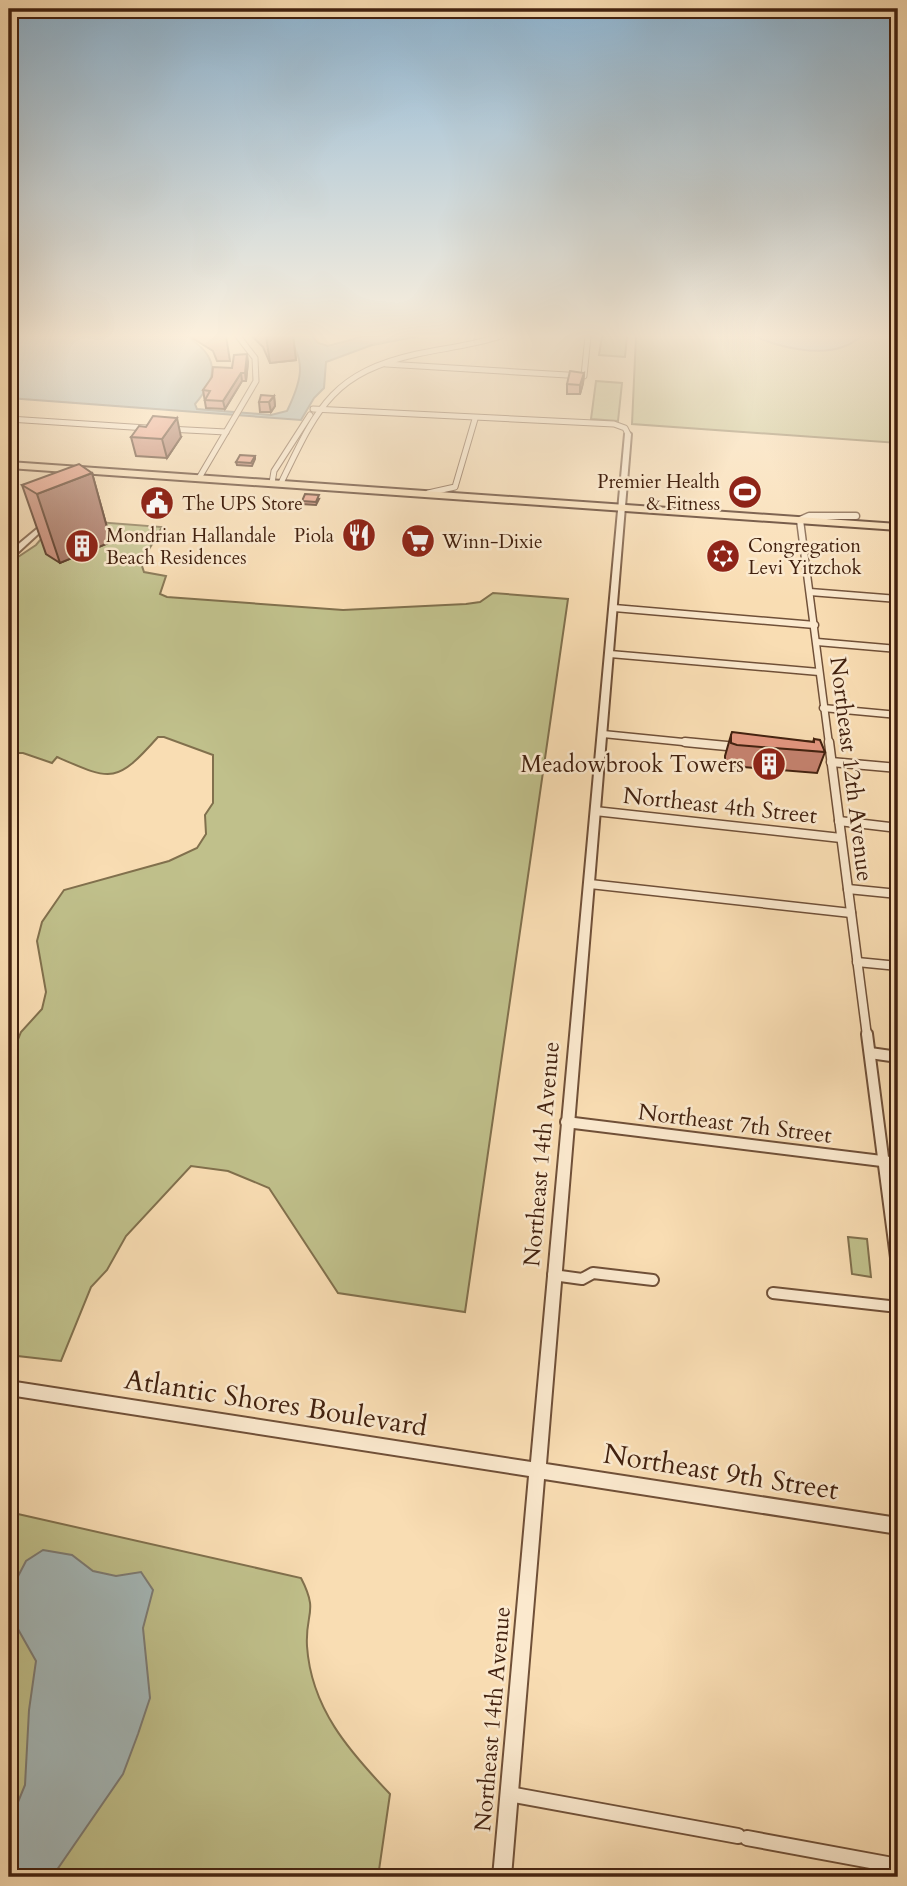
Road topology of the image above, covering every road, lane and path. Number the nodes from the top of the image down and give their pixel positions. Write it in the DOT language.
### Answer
graph roads {
  1 [pos="44,424"];
  2 [pos="231,424"];
  3 [pos="308,424"];
  4 [pos="308,424"];
  5 [pos="474,424"];
  6 [pos="614,424"];
  7 [pos="150,430"];
  8 [pos="628,434"];
  9 [pos="225,435"];
  10 [pos="9,458"];
  11 [pos="9,466"];
  12 [pos="85,471"];
  13 [pos="201,475"];
  14 [pos="278,480"];
  15 [pos="455,491"];
  16 [pos="623,502"];
  17 [pos="52,516"];
  18 [pos="799,516"];
  19 [pos="898,519"];
  20 [pos="898,527"];
  21 [pos="9,556"];
  22 [pos="810,592"];
  23 [pos="898,599"];
  24 [pos="614,608"];
  25 [pos="815,625"];
  26 [pos="817,642"];
  27 [pos="898,649"];
  28 [pos="610,654"];
  29 [pos="819,672"];
  30 [pos="823,708"];
  31 [pos="898,715"];
  32 [pos="603,734"];
  33 [pos="744,747"];
  34 [pos="818,755"];
  35 [pos="830,759"];
  36 [pos="898,768"];
  37 [pos="595,811"];
  38 [pos="839,821"];
  39 [pos="898,828"];
  40 [pos="841,838"];
  41 [pos="590,884"];
  42 [pos="848,889"];
  43 [pos="898,894"];
  44 [pos="851,913"];
  45 [pos="857,962"];
  46 [pos="898,966"];
  47 [pos="870,1053"];
  48 [pos="898,1057"];
  49 [pos="566,1122"];
  50 [pos="882,1161"];
  51 [pos="898,1163"];
  52 [pos="898,1273"];
  53 [pos="553,1275"];
  54 [pos="653,1280"];
  55 [pos="773,1293"];
  56 [pos="898,1307"];
  57 [pos="9,1388"];
  58 [pos="536,1469"];
  59 [pos="898,1526"];
  60 [pos="509,1794"];
  61 [pos="898,1866"];
  62 [pos="502,1877"];
  1 -- 7 [label="street"];
  2 -- 9 [label="street"];
  3 -- 14 [label="street"];
  4 -- 14 [label="street"];
  5 -- 15 [label="street"];
  6 -- 8 [label="street"];
  8 -- 16 [label="street, Northeast 14th Avenue"];
  9 -- 9 [label="street"];
  9 -- 13 [label="street"];
  10 -- 12 [label="main road"];
  11 -- 12 [label="main road"];
  12 -- 13 [label="main road"];
  13 -- 14 [label="main road"];
  14 -- 15 [label="main road"];
  14 -- 15 [label="main road"];
  15 -- 16 [label="main road"];
  15 -- 16 [label="main road"];
  16 -- 18 [label="main road"];
  16 -- 18 [label="main road"];
  16 -- 24 [label="street, Northeast 14th Avenue"];
  17 -- 21 [label="street"];
  18 -- 19 [label="main road"];
  18 -- 20 [label="main road"];
  18 -- 22 [label="street, Northeast 12th Avenue"];
  22 -- 23 [label="street"];
  22 -- 25 [label="street, Northeast 12th Avenue"];
  24 -- 25 [label="street"];
  24 -- 28 [label="street, Northeast 14th Avenue"];
  25 -- 26 [label="street, Northeast 12th Avenue"];
  26 -- 27 [label="street"];
  26 -- 29 [label="street, Northeast 12th Avenue"];
  28 -- 29 [label="street"];
  28 -- 32 [label="street, Northeast 14th Avenue"];
  29 -- 30 [label="street, Northeast 12th Avenue"];
  30 -- 31 [label="street"];
  30 -- 35 [label="street, Northeast 12th Avenue"];
  32 -- 33 [label="street"];
  32 -- 37 [label="street, Northeast 14th Avenue"];
  34 -- 35 [label="street"];
  35 -- 36 [label="street"];
  35 -- 38 [label="street, Northeast 12th Avenue"];
  37 -- 40 [label="street, Northeast 4th Street"];
  37 -- 41 [label="street, Northeast 14th Avenue"];
  38 -- 39 [label="street, Northeast 4th Street"];
  38 -- 40 [label="street, Northeast 12th Avenue"];
  40 -- 42 [label="street, Northeast 12th Avenue"];
  41 -- 44 [label="street"];
  41 -- 49 [label="street, Northeast 14th Avenue"];
  42 -- 43 [label="street"];
  42 -- 44 [label="street, Northeast 12th Avenue"];
  44 -- 45 [label="street, Northeast 12th Avenue"];
  45 -- 46 [label="street"];
  45 -- 47 [label="street, Northeast 12th Avenue"];
  47 -- 48 [label="street"];
  47 -- 50 [label="street, Northeast 12th Avenue"];
  49 -- 50 [label="street, Northeast 7th Street"];
  49 -- 53 [label="street, Northeast 14th Avenue"];
  50 -- 51 [label="street, Northeast 7th Street"];
  50 -- 52 [label="street, Northeast 12th Avenue"];
  53 -- 54 [label="street"];
  53 -- 58 [label="street, Northeast 14th Avenue"];
  55 -- 56 [label="street"];
  57 -- 58 [label="street, Atlantic Shores Boulevard"];
  58 -- 59 [label="street, Northeast 9th Street"];
  58 -- 60 [label="street, Northeast 14th Avenue"];
  60 -- 61 [label="street"];
  60 -- 62 [label="street, Northeast 14th Avenue"];
}
